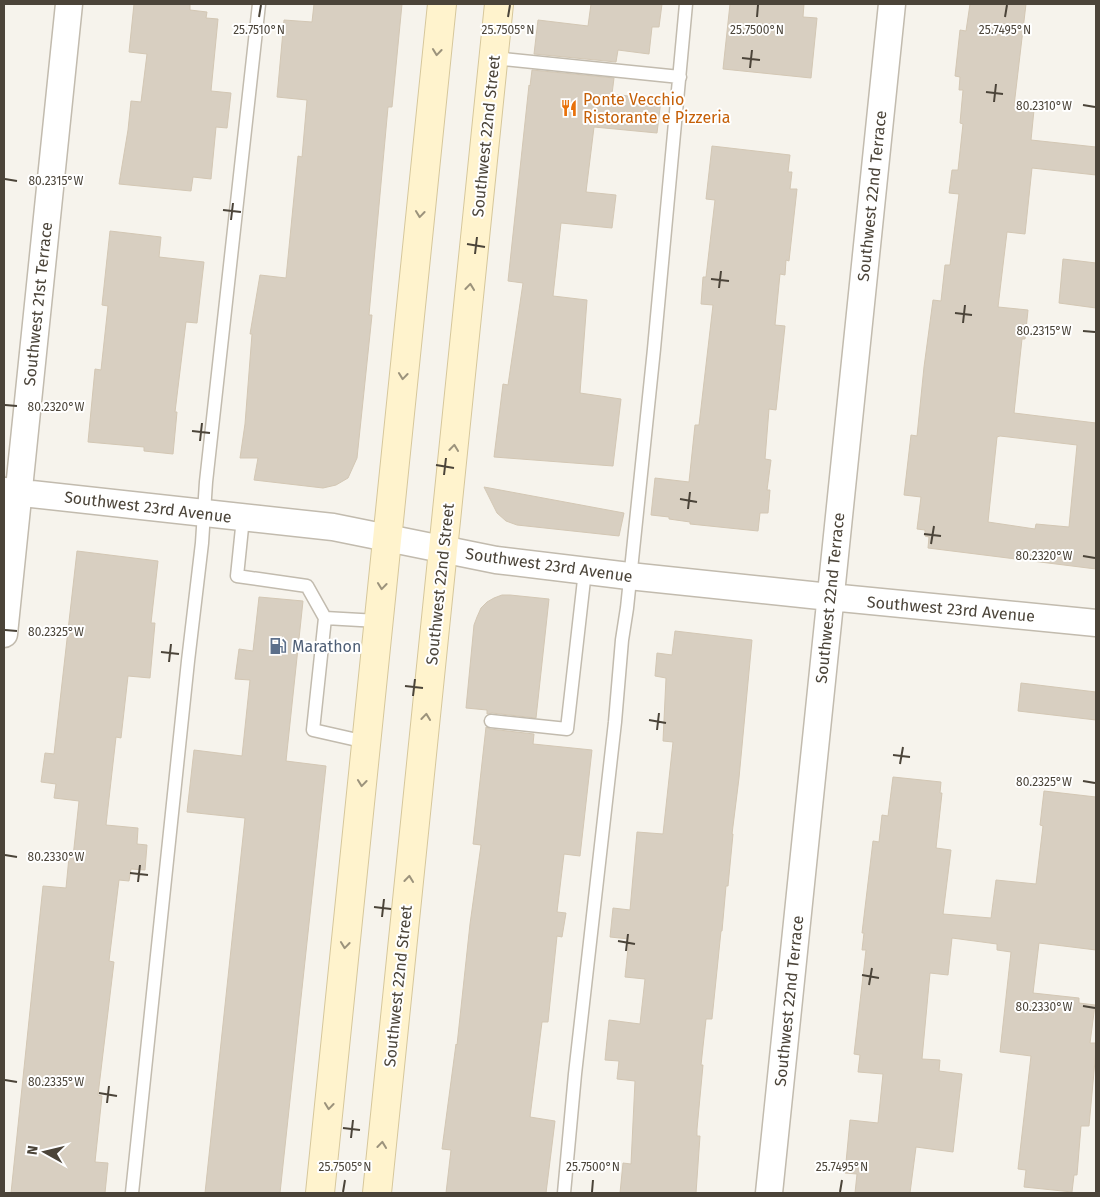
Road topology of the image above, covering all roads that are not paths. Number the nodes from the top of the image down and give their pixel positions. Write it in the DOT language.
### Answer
graph roads {
  1 [pos="69,4"];
  2 [pos="259,4"];
  3 [pos="442,4"];
  4 [pos="499,4"];
  5 [pos="686,4"];
  6 [pos="892,4"];
  7 [pos="494,58"];
  8 [pos="680,77"];
  9 [pos="11,492"];
  10 [pos="204,514"];
  11 [pos="243,518"];
  12 [pos="387,538"];
  13 [pos="443,549"];
  14 [pos="585,571"];
  15 [pos="630,576"];
  16 [pos="830,597"];
  17 [pos="325,618"];
  18 [pos="378,621"];
  19 [pos="1096,623"];
  20 [pos="4,634"];
  21 [pos="491,722"];
  22 [pos="366,742"];
  23 [pos="132,1193"];
  24 [pos="320,1193"];
  25 [pos="377,1193"];
  26 [pos="564,1193"];
  27 [pos="769,1193"];
  1 -- 9 [label="street, Southwest 21st Terrace"];
  2 -- 10 [label="lane"];
  3 -- 12 [label="main road, one-way"];
  4 -- 7 [label="main road, Southwest 22nd Street"];
  5 -- 8 [label="lane"];
  6 -- 16 [label="street, Southwest 22nd Terrace"];
  7 -- 8 [label="lane"];
  13 -- 7 [label="main road, Southwest 22nd Street, one-way"];
  8 -- 15 [label="lane"];
  9 -- 10 [label="street, Southwest 23rd Avenue"];
  9 -- 20 [label="street, Southwest 21st Terrace"];
  10 -- 11 [label="street, Southwest 23rd Avenue"];
  10 -- 23 [label="lane"];
  11 -- 12 [label="street, Southwest 23rd Avenue"];
  11 -- 17 [label="lane"];
  12 -- 13 [label="street, Southwest 23rd Avenue"];
  12 -- 18 [label="main road, one-way"];
  13 -- 14 [label="street, Southwest 23rd Avenue"];
  25 -- 13 [label="main road, Southwest 22nd Street, one-way"];
  14 -- 15 [label="street, Southwest 23rd Avenue"];
  14 -- 21 [label="lane"];
  15 -- 16 [label="street, Southwest 23rd Avenue"];
  15 -- 26 [label="lane"];
  16 -- 19 [label="street, Southwest 23rd Avenue"];
  16 -- 27 [label="street, Southwest 22nd Terrace"];
  17 -- 18 [label="lane"];
  17 -- 22 [label="lane"];
  18 -- 22 [label="main road"];
  22 -- 24 [label="main road, one-way"];
}
